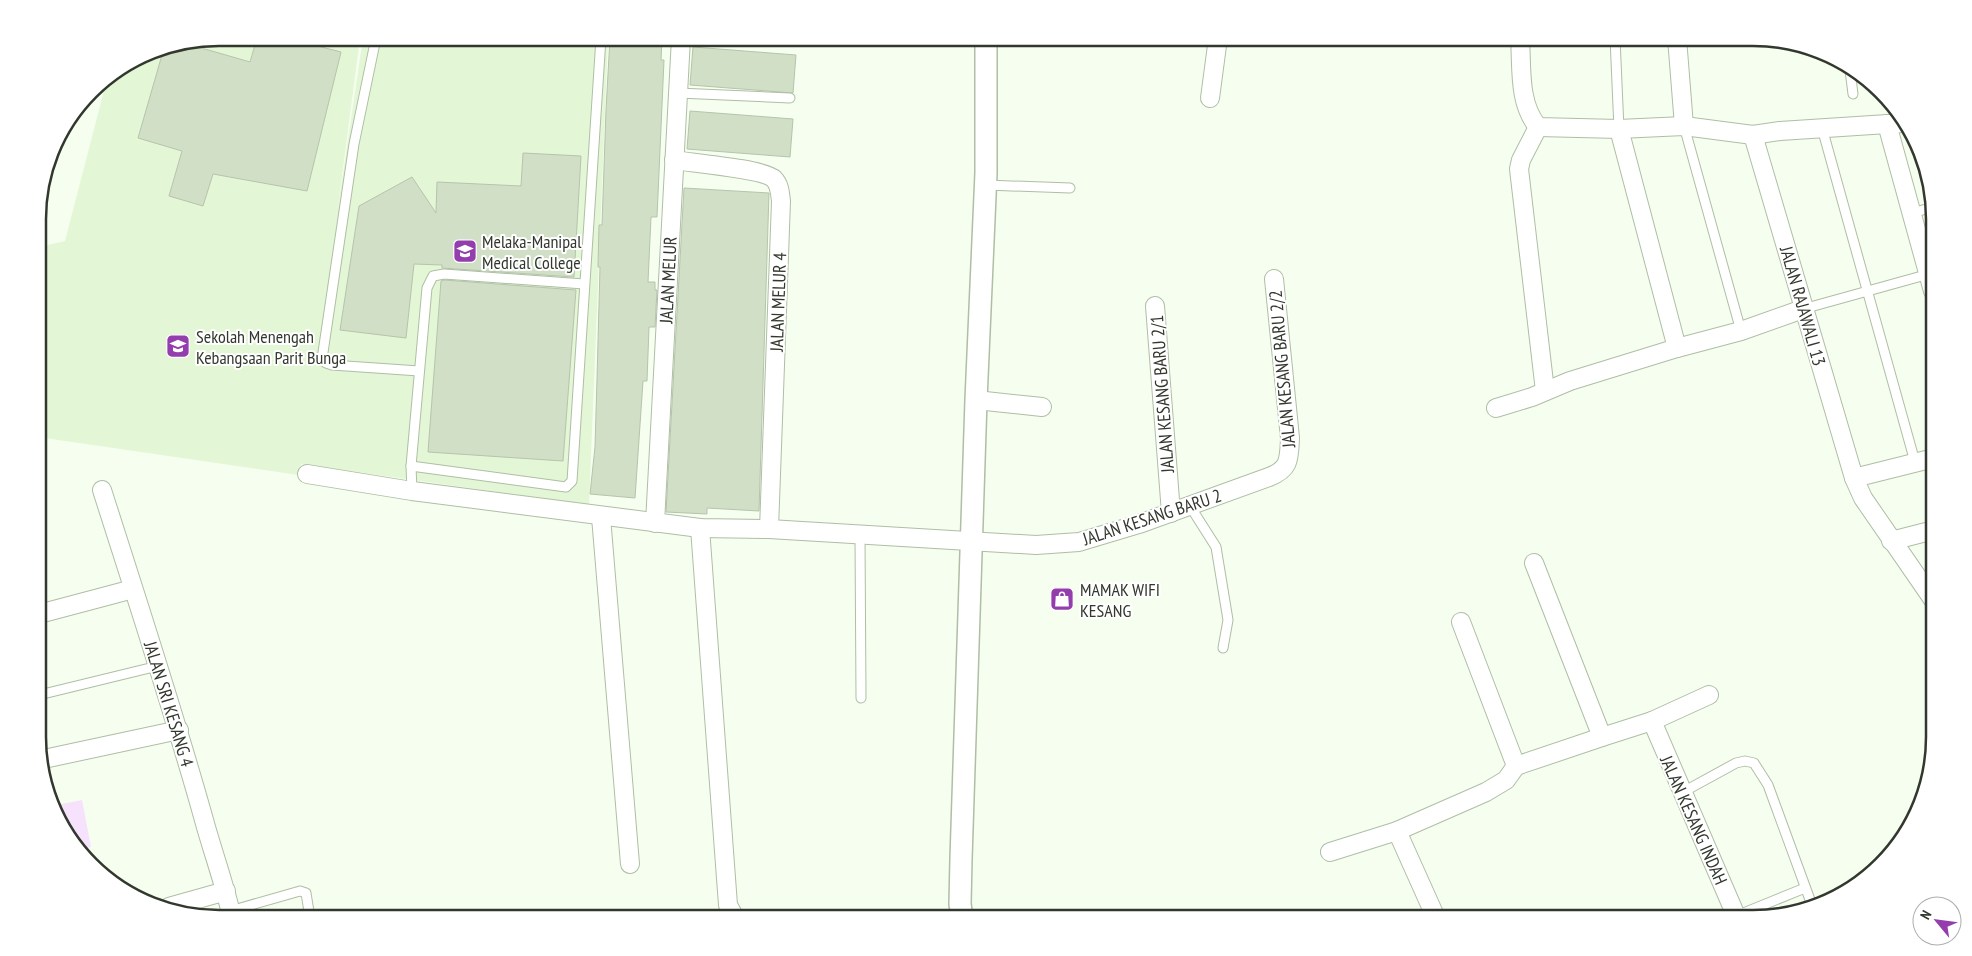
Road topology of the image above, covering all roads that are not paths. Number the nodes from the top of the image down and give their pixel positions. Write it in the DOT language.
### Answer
graph roads {
  1 [pos="986,46"];
  2 [pos="1217,46"];
  3 [pos="1521,46"];
  4 [pos="1615,46"];
  5 [pos="1678,46"];
  6 [pos="374,47"];
  7 [pos="600,47"];
  8 [pos="681,47"];
  9 [pos="1851,77"];
  10 [pos="678,93"];
  11 [pos="1853,94"];
  12 [pos="790,98"];
  13 [pos="1210,98"];
  14 [pos="1895,123"];
  15 [pos="1684,126"];
  16 [pos="1538,127"];
  17 [pos="1822,128"];
  18 [pos="1619,129"];
  19 [pos="1753,135"];
  20 [pos="674,160"];
  21 [pos="985,185"];
  22 [pos="1070,188"];
  23 [pos="1925,209"];
  24 [pos="1912,213"];
  25 [pos="1926,264"];
  26 [pos="1274,279"];
  27 [pos="1926,283"];
  28 [pos="584,284"];
  29 [pos="1868,291"];
  30 [pos="1155,306"];
  31 [pos="1803,310"];
  32 [pos="1741,331"];
  33 [pos="1677,348"];
  34 [pos="419,371"];
  35 [pos="1545,391"];
  36 [pos="976,400"];
  37 [pos="1042,407"];
  38 [pos="1496,408"];
  39 [pos="1926,460"];
  40 [pos="1915,462"];
  41 [pos="411,466"];
  42 [pos="307,474"];
  43 [pos="1269,477"];
  44 [pos="1854,478"];
  45 [pos="102,490"];
  46 [pos="412,491"];
  47 [pos="1190,506"];
  48 [pos="1171,513"];
  49 [pos="601,517"];
  50 [pos="655,523"];
  51 [pos="700,528"];
  52 [pos="769,530"];
  53 [pos="1926,532"];
  54 [pos="860,536"];
  55 [pos="1891,541"];
  56 [pos="972,542"];
  57 [pos="1534,563"];
  58 [pos="133,589"];
  59 [pos="1926,590"];
  60 [pos="46,612"];
  61 [pos="1461,622"];
  62 [pos="1223,648"];
  63 [pos="158,666"];
  64 [pos="46,693"];
  65 [pos="1709,695"];
  66 [pos="861,698"];
  67 [pos="1652,721"];
  68 [pos="179,730"];
  69 [pos="1602,737"];
  70 [pos="48,758"];
  71 [pos="1516,766"];
  72 [pos="1682,792"];
  73 [pos="1397,831"];
  74 [pos="1330,852"];
  75 [pos="630,864"];
  76 [pos="1805,888"];
  77 [pos="226,891"];
  78 [pos="1810,901"];
  79 [pos="178,904"];
  80 [pos="1432,909"];
  81 [pos="1733,909"];
  82 [pos="1756,909"];
  83 [pos="230,910"];
  84 [pos="245,910"];
  85 [pos="309,910"];
  86 [pos="730,910"];
  87 [pos="961,910"];
  1 -- 21 [label="street"];
  2 -- 13 [label="street"];
  3 -- 16 [label="street"];
  4 -- 18 [label="lane"];
  5 -- 15 [label="street"];
  6 -- 34 [label="lane"];
  7 -- 28 [label="lane"];
  8 -- 10 [label="street, JALAN MELUR"];
  9 -- 11 [label="lane"];
  10 -- 12 [label="lane"];
  10 -- 20 [label="street, JALAN MELUR"];
  14 -- 17 [label="street"];
  14 -- 24 [label="street"];
  15 -- 18 [label="street"];
  15 -- 19 [label="street"];
  15 -- 32 [label="lane"];
  16 -- 18 [label="street"];
  16 -- 35 [label="street"];
  17 -- 19 [label="street"];
  17 -- 29 [label="lane"];
  18 -- 33 [label="street"];
  19 -- 31 [label="street, JALAN RAJAWALI 13"];
  20 -- 50 [label="street, JALAN MELUR"];
  20 -- 52 [label="street, JALAN MELUR 4"];
  21 -- 22 [label="lane"];
  21 -- 36 [label="street"];
  23 -- 24 [label="lane"];
  24 -- 25 [label="street"];
  26 -- 43 [label="street, JALAN KESANG BARU 2/2"];
  27 -- 29 [label="lane"];
  28 -- 34 [label="lane"];
  28 -- 41 [label="lane"];
  29 -- 31 [label="lane"];
  29 -- 40 [label="lane"];
  30 -- 48 [label="street, JALAN KESANG BARU 2/1"];
  31 -- 32 [label="street"];
  31 -- 44 [label="street, JALAN RAJAWALI 13"];
  32 -- 33 [label="street"];
  33 -- 35 [label="street"];
  34 -- 41 [label="lane"];
  35 -- 38 [label="street"];
  36 -- 37 [label="street"];
  36 -- 56 [label="street"];
  39 -- 40 [label="street"];
  40 -- 44 [label="street"];
  41 -- 46 [label="lane"];
  42 -- 46 [label="street"];
  43 -- 47 [label="street, JALAN KESANG BARU 2"];
  44 -- 55 [label="street, JALAN RAJAWALI 13"];
  45 -- 58 [label="street, JALAN SRI KESANG 4"];
  46 -- 49 [label="street"];
  47 -- 48 [label="street, JALAN KESANG BARU 2"];
  47 -- 62 [label="lane"];
  48 -- 56 [label="street, JALAN KESANG BARU 2"];
  49 -- 50 [label="street"];
  49 -- 75 [label="street"];
  50 -- 51 [label="street"];
  51 -- 52 [label="street"];
  51 -- 86 [label="street"];
  52 -- 54 [label="street"];
  53 -- 55 [label="street"];
  54 -- 56 [label="street"];
  54 -- 66 [label="lane"];
  55 -- 59 [label="street, JALAN RAJAWALI 13"];
  56 -- 87 [label="street"];
  57 -- 69 [label="street"];
  58 -- 60 [label="street"];
  58 -- 63 [label="street, JALAN SRI KESANG 4"];
  61 -- 71 [label="street"];
  63 -- 64 [label="lane"];
  63 -- 68 [label="street, JALAN SRI KESANG 4"];
  65 -- 67 [label="street"];
  67 -- 69 [label="street"];
  67 -- 72 [label="street, JALAN KESANG INDAH"];
  68 -- 70 [label="street"];
  68 -- 77 [label="street, JALAN SRI KESANG 4"];
  69 -- 71 [label="street"];
  71 -- 73 [label="street"];
  72 -- 76 [label="lane"];
  72 -- 81 [label="street, JALAN KESANG INDAH"];
  73 -- 74 [label="street"];
  73 -- 80 [label="street"];
  76 -- 78 [label="lane"];
  76 -- 82 [label="lane"];
  77 -- 79 [label="street"];
  77 -- 83 [label="street, JALAN SRI KESANG 4"];
  84 -- 85 [label="lane"];
}
